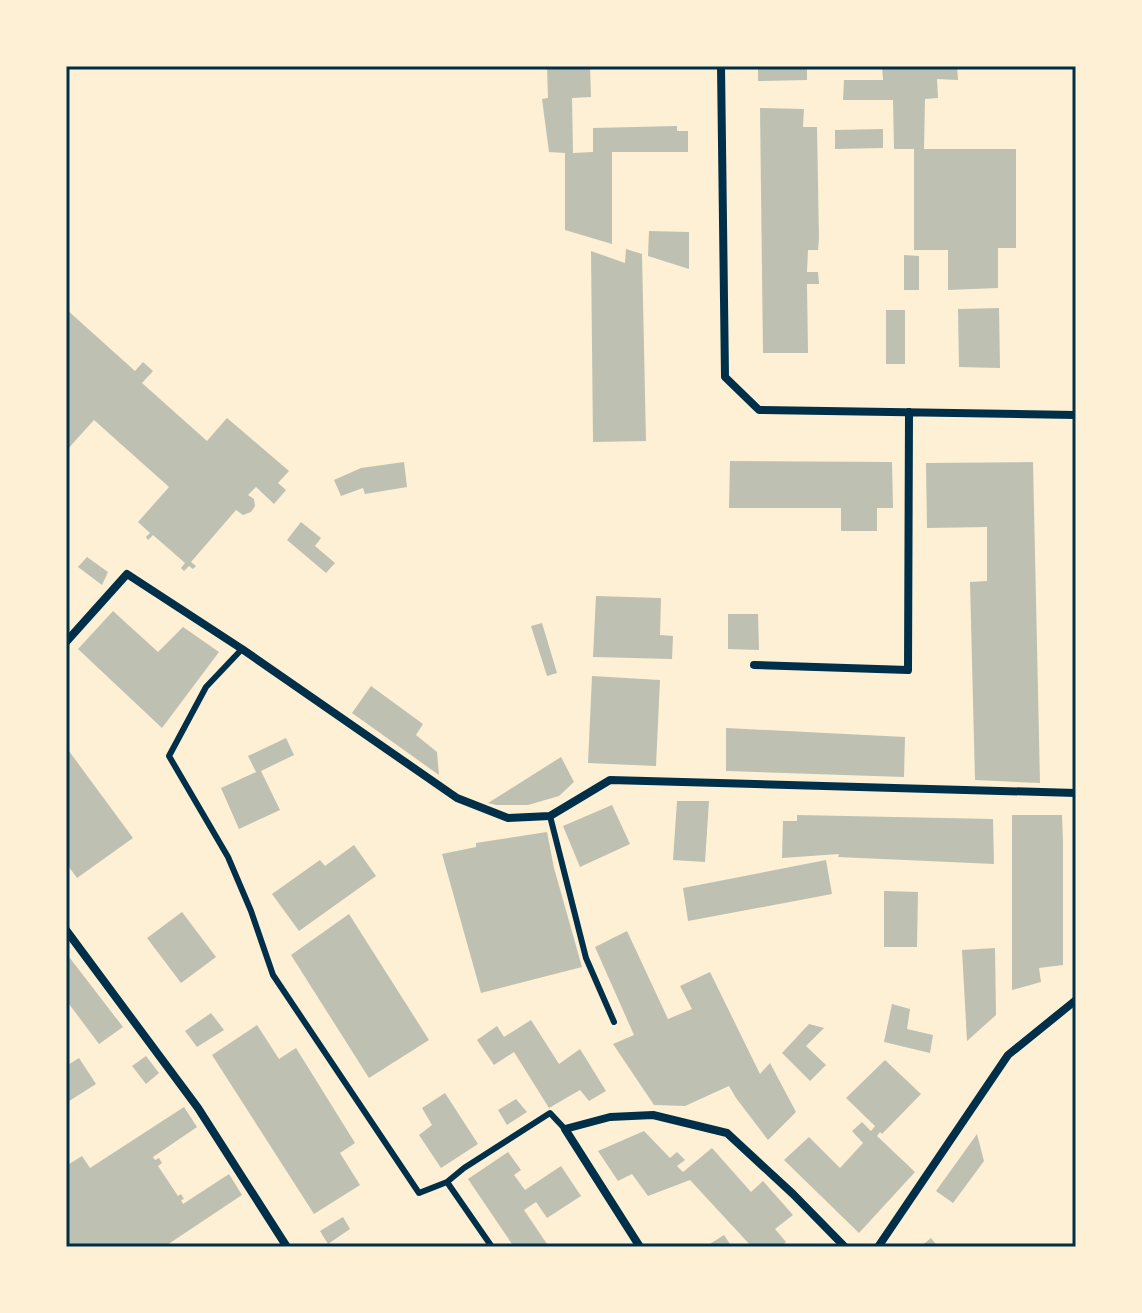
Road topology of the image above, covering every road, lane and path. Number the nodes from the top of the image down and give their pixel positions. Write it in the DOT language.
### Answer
graph roads {
  1 [pos="721,66"];
  2 [pos="909,412"];
  3 [pos="1076,415"];
  4 [pos="66,642"];
  5 [pos="242,649"];
  6 [pos="754,665"];
  7 [pos="1076,793"];
  8 [pos="550,816"];
  9 [pos="66,930"];
  10 [pos="1076,1000"];
  11 [pos="614,1022"];
  12 [pos="565,1129"];
  13 [pos="447,1182"];
  14 [pos="287,1247"];
  15 [pos="492,1247"];
  16 [pos="640,1247"];
  17 [pos="845,1247"];
  18 [pos="878,1247"];
  1 -- 2 [label="street"];
  2 -- 3 [label="street"];
  2 -- 6 [label="street"];
  4 -- 5 [label="street"];
  5 -- 8 [label="street"];
  5 -- 13 [label="lane"];
  7 -- 8 [label="street"];
  8 -- 11 [label="lane"];
  9 -- 14 [label="street"];
  10 -- 18 [label="street"];
  12 -- 13 [label="lane"];
  12 -- 16 [label="street"];
  12 -- 17 [label="street"];
  13 -- 15 [label="lane"];
}
